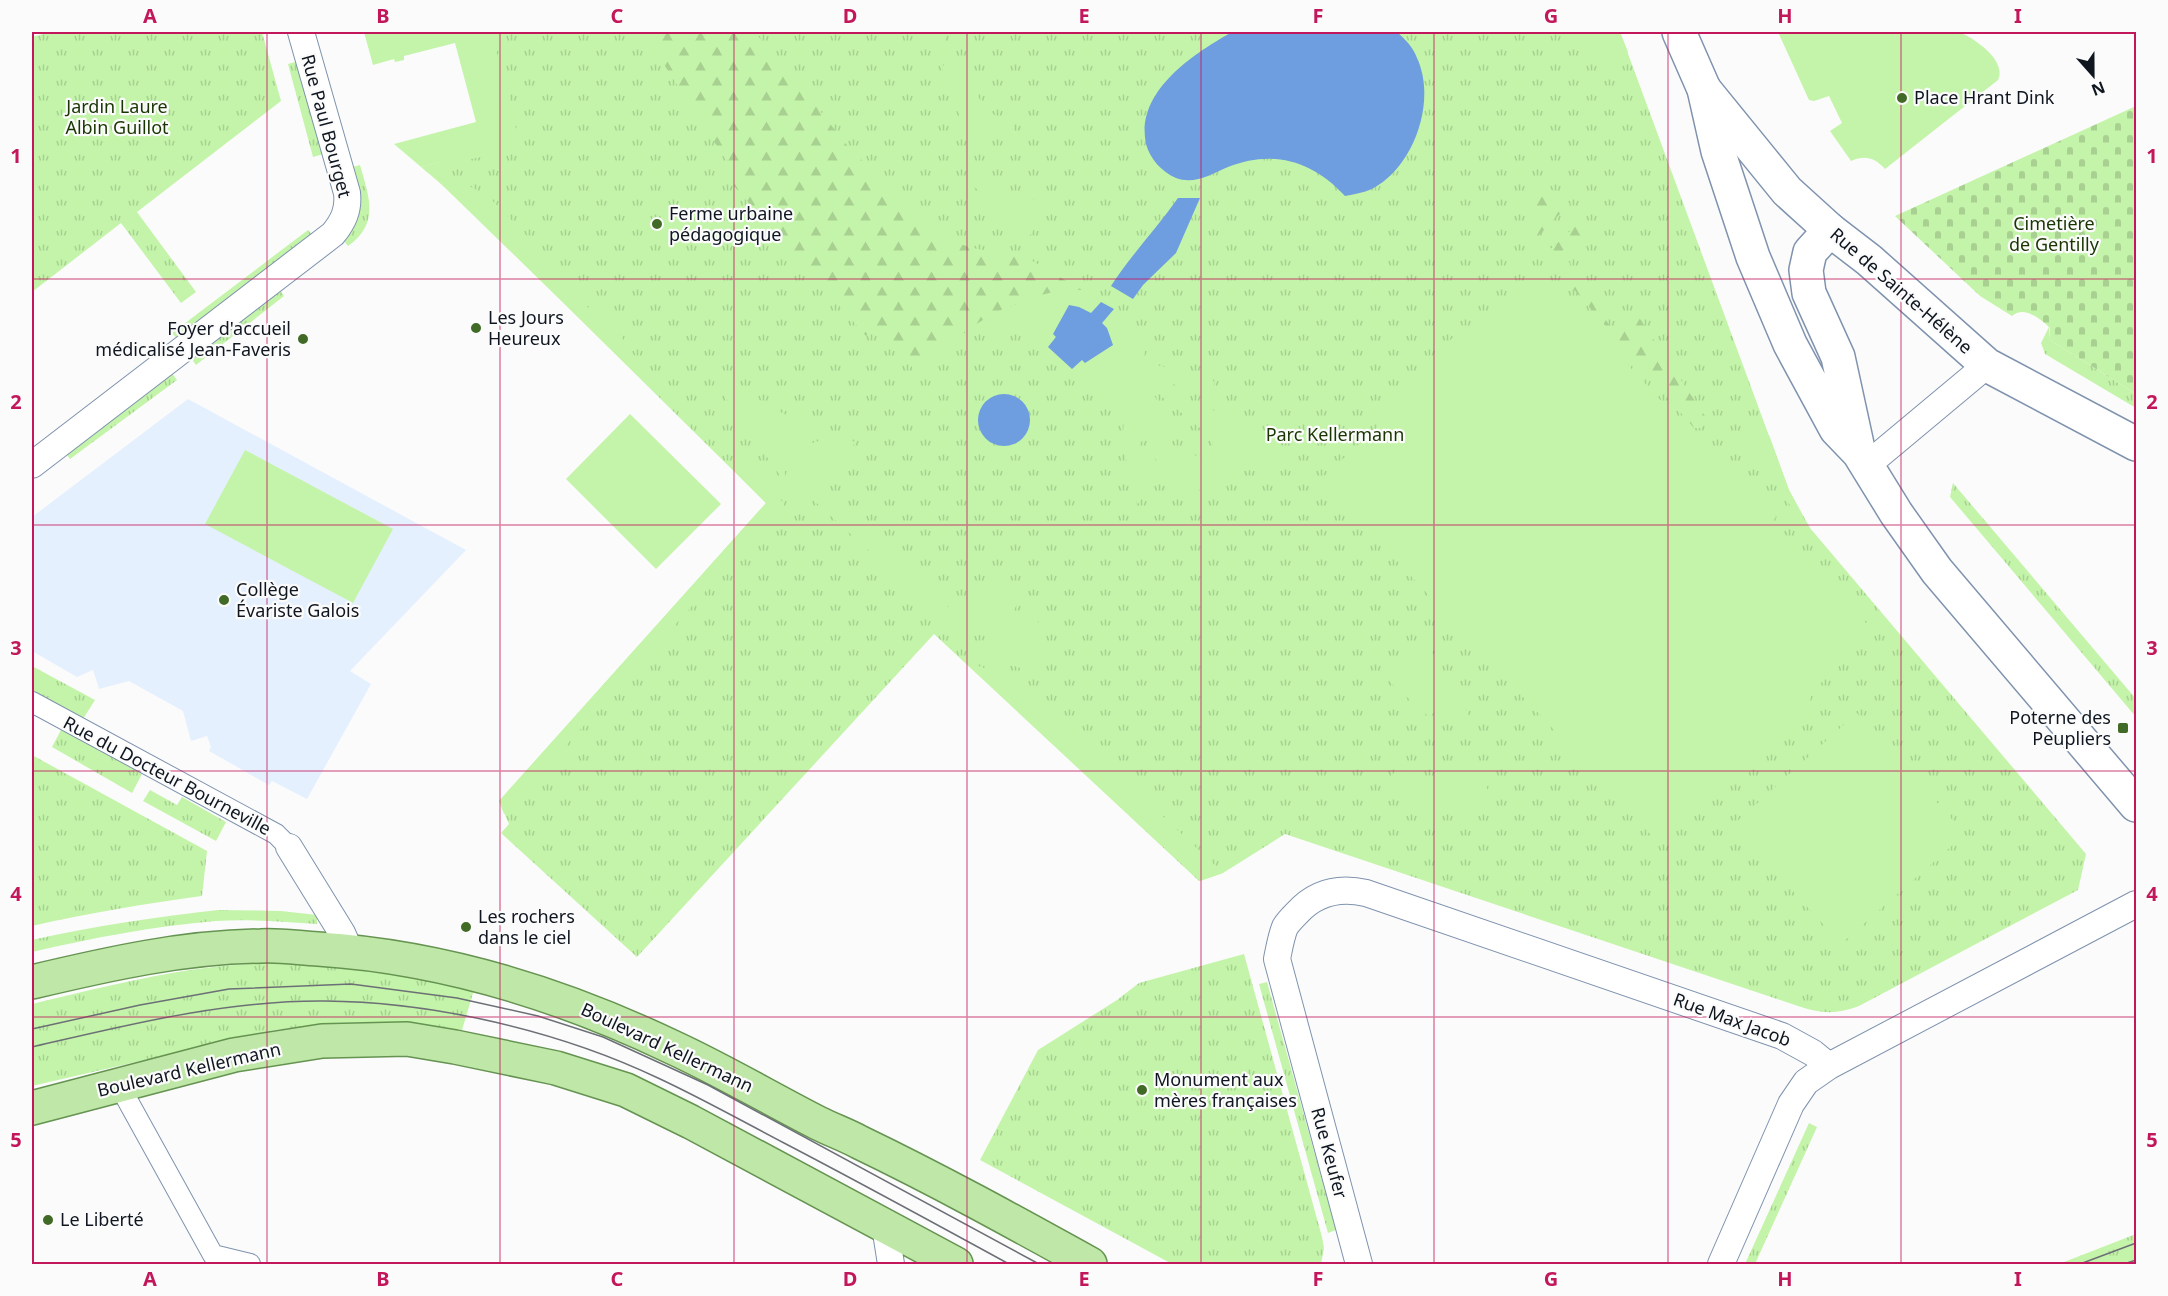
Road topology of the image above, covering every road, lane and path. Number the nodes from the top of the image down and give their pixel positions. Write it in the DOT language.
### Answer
graph roads {
  1 [pos="301,32"];
  2 [pos="1680,32"];
  3 [pos="1704,89"];
  4 [pos="1830,230"];
  5 [pos="1987,365"];
  6 [pos="2136,444"];
  7 [pos="1862,460"];
  8 [pos="32,465"];
  9 [pos="32,702"];
  10 [pos="2136,805"];
  11 [pos="289,847"];
  12 [pos="2136,904"];
  13 [pos="1302,907"];
  14 [pos="350,951"];
  15 [pos="32,982"];
  16 [pos="1829,1066"];
  17 [pos="119,1085"];
  18 [pos="32,1108"];
  19 [pos="885,1226"];
  20 [pos="250,1264"];
  21 [pos="891,1264"];
  22 [pos="956,1264"];
  23 [pos="1090,1264"];
  24 [pos="1359,1264"];
  25 [pos="1721,1264"];
  1 -- 8 [label="street, Rue Paul Bourget"];
  2 -- 3 [label="main road"];
  3 -- 4 [label="main road, Rue de Sainte-Hélène"];
  3 -- 7 [label="main road"];
  4 -- 5 [label="main road, Rue de Sainte-Hélène"];
  4 -- 7 [label="main road"];
  5 -- 6 [label="main road, Rue de Sainte-Hélène"];
  5 -- 7 [label="street"];
  7 -- 10 [label="main road"];
  9 -- 11 [label="street, Rue du Docteur Bourneville"];
  11 -- 14 [label="street, Rue du Docteur Bourneville"];
  12 -- 16 [label="street"];
  13 -- 16 [label="street, Rue Max Jacob"];
  13 -- 24 [label="street, Rue Keufer"];
  14 -- 15 [label="main road, Boulevard Kellermann"];
  14 -- 23 [label="main road, Boulevard Kellermann"];
  16 -- 25 [label="street"];
  17 -- 18 [label="main road, Boulevard Kellermann"];
  17 -- 19 [label="main road, Boulevard Kellermann"];
  17 -- 20 [label="street"];
  19 -- 21 [label="street"];
  19 -- 22 [label="main road, Boulevard Kellermann"];
}
